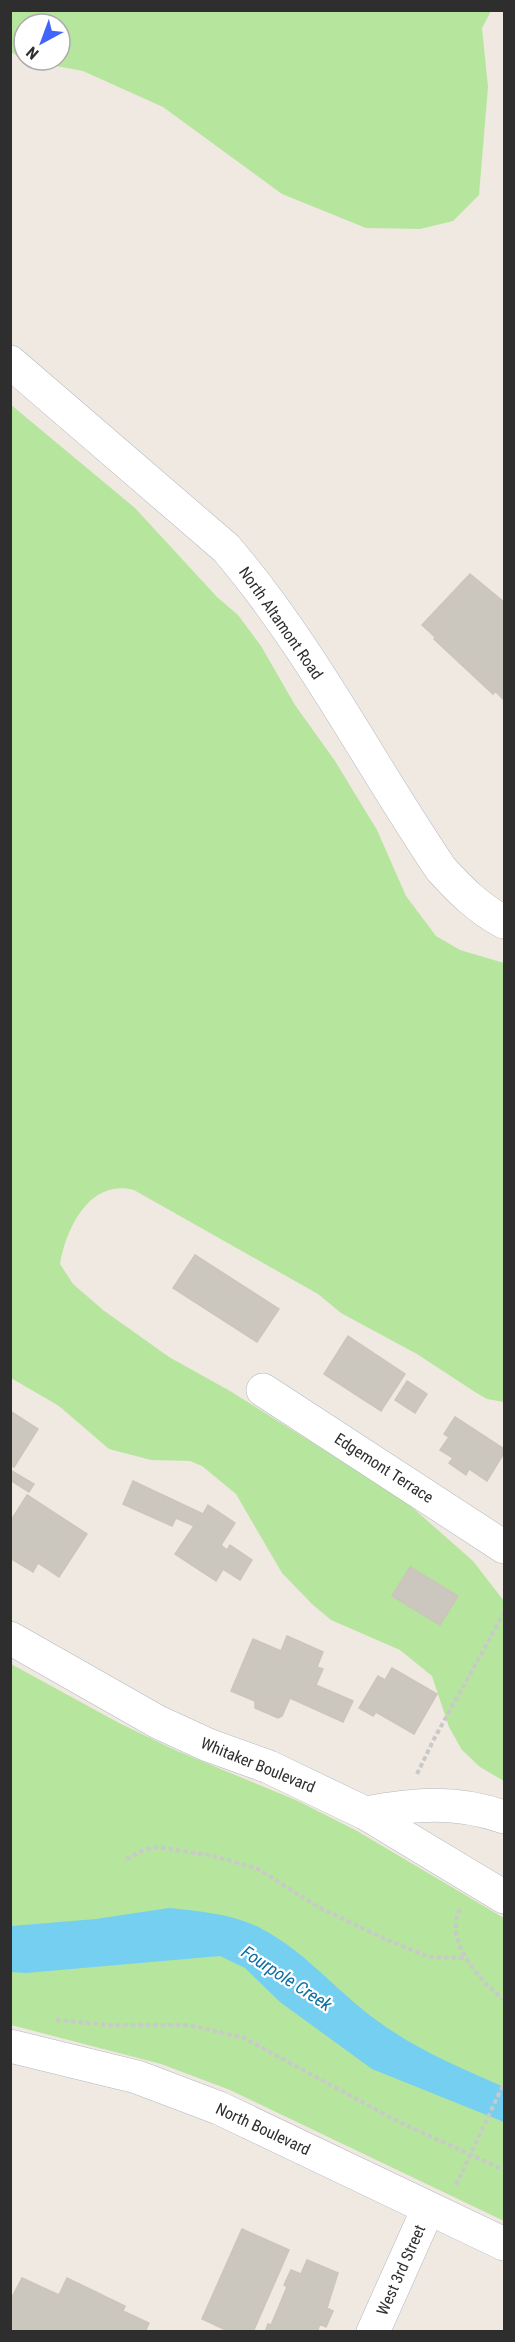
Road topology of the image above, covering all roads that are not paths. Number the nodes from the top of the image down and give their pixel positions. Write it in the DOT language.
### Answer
graph roads {
  1 [pos="10,362"];
  2 [pos="504,922"];
  3 [pos="263,1390"];
  4 [pos="504,1547"];
  5 [pos="10,1638"];
  6 [pos="365,1813"];
  7 [pos="504,1817"];
  8 [pos="504,1897"];
  9 [pos="10,2046"];
  10 [pos="428,2209"];
  11 [pos="504,2244"];
  12 [pos="374,2331"];
  1 -- 2 [label="street, North Altamont Road"];
  3 -- 4 [label="street, Edgemont Terrace"];
  5 -- 6 [label="street, Whitaker Boulevard"];
  6 -- 7 [label="street"];
  6 -- 8 [label="street, Whitaker Boulevard"];
  9 -- 10 [label="street, North Boulevard"];
  10 -- 11 [label="street, North Boulevard"];
  10 -- 12 [label="street, West 3rd Street"];
}
